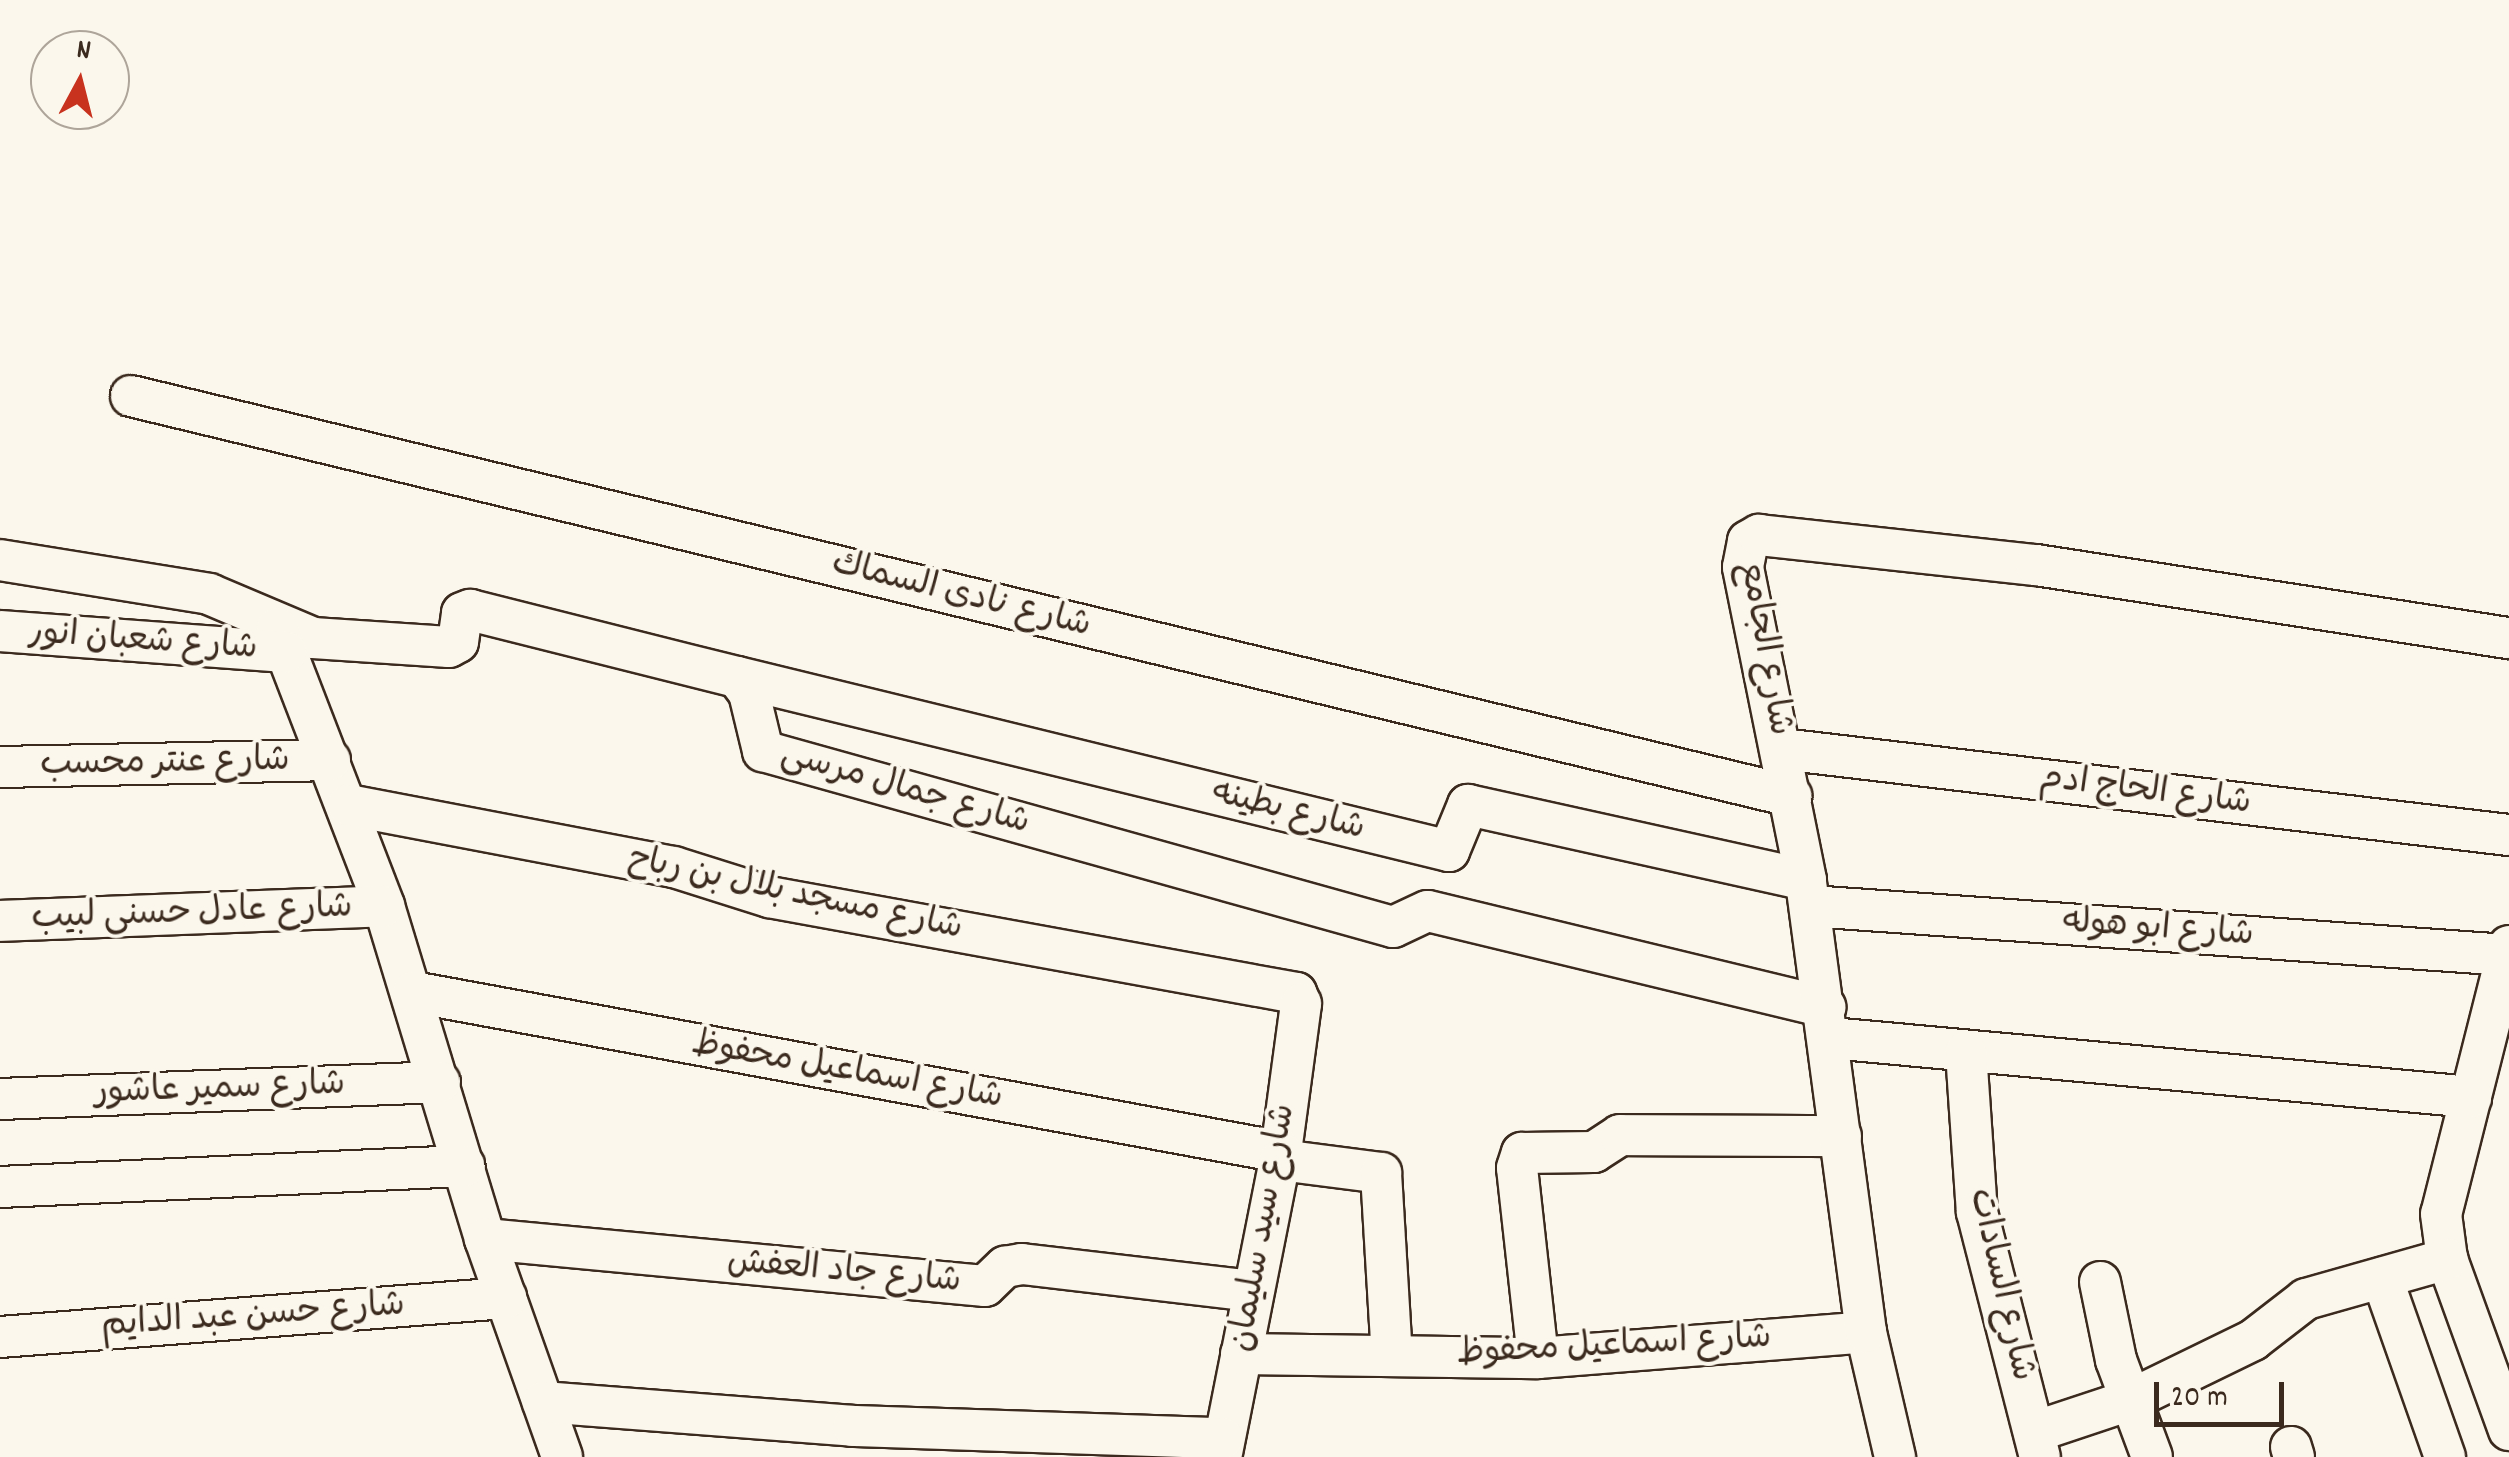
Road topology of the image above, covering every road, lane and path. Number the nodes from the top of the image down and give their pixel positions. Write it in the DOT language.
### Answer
graph roads {
  1 [pos="131,396"];
  2 [pos="0,560"];
  3 [pos="0,631"];
  4 [pos="2509,638"];
  5 [pos="282,640"];
  6 [pos="737,677"];
  7 [pos="1782,749"];
  8 [pos="330,760"];
  9 [pos="0,767"];
  10 [pos="1791,796"];
  11 [pos="348,805"];
  12 [pos="2509,835"];
  13 [pos="1808,893"];
  14 [pos="384,906"];
  15 [pos="0,921"];
  16 [pos="2508,950"];
  17 [pos="413,992"];
  18 [pos="1300,998"];
  19 [pos="1828,1022"];
  20 [pos="1966,1052"];
  21 [pos="440,1082"];
  22 [pos="2471,1098"];
  23 [pos="0,1099"];
  24 [pos="1842,1136"];
  25 [pos="1281,1156"];
  26 [pos="465,1166"];
  27 [pos="0,1187"];
  28 [pos="485,1239"];
  29 [pos="2447,1259"];
  30 [pos="2382,1278"];
  31 [pos="2100,1282"];
  32 [pos="1253,1291"];
  33 [pos="506,1298"];
  34 [pos="1866,1332"];
  35 [pos="0,1336"];
  36 [pos="1241,1354"];
  37 [pos="1392,1356"];
  38 [pos="1538,1358"];
  39 [pos="2130,1400"];
  40 [pos="542,1402"];
  41 [pos="2509,1430"];
  42 [pos="2037,1444"];
  43 [pos="1222,1448"];
  44 [pos="562,1457"];
  45 [pos="1895,1457"];
  46 [pos="2152,1457"];
  47 [pos="2444,1457"];
  1 -- 10 [label="street, شارع نادى السماك"];
  2 -- 5 [label="street"];
  3 -- 5 [label="street, شارع شعبان انور"];
  4 -- 7 [label="street, شارع الجامع"];
  5 -- 6 [label="street"];
  5 -- 8 [label="street"];
  6 -- 13 [label="street, شارع بطينه"];
  6 -- 19 [label="street, شارع جمال مرسى"];
  7 -- 10 [label="street, شارع الجامع"];
  7 -- 12 [label="street, شارع الحاج ادم"];
  8 -- 9 [label="street, شارع عنتر محسب"];
  8 -- 11 [label="street"];
  10 -- 13 [label="street, شارع الجامع"];
  11 -- 14 [label="street"];
  11 -- 18 [label="street, شارع مسجد بلال بن رباح"];
  13 -- 16 [label="street, شارع ابو هوله"];
  13 -- 19 [label="street, شارع الجامع"];
  14 -- 15 [label="street, شارع عادل حسنى لبيب"];
  14 -- 17 [label="street"];
  16 -- 22 [label="street"];
  17 -- 21 [label="street"];
  17 -- 25 [label="street, شارع اسماعيل محفوظ"];
  18 -- 25 [label="street, شارع سيد سليمان"];
  19 -- 20 [label="street"];
  19 -- 24 [label="street, شارع الجامع"];
  20 -- 22 [label="street"];
  20 -- 42 [label="street, شارع السادات"];
  21 -- 23 [label="street, شارع سمير عاشور"];
  21 -- 26 [label="street"];
  22 -- 29 [label="street"];
  24 -- 34 [label="street, شارع الجامع"];
  24 -- 38 [label="street"];
  25 -- 32 [label="street, شارع سيد سليمان"];
  25 -- 37 [label="street, شارع اسماعيل محفوظ"];
  26 -- 27 [label="street"];
  26 -- 28 [label="street"];
  28 -- 32 [label="street, شارع جاد العفش"];
  28 -- 33 [label="street"];
  29 -- 30 [label="street"];
  29 -- 41 [label="street"];
  30 -- 39 [label="street"];
  30 -- 47 [label="street"];
  31 -- 39 [label="street"];
  32 -- 36 [label="street, شارع سيد سليمان"];
  33 -- 35 [label="street, شارع حسن عبد الدايم"];
  33 -- 40 [label="street"];
  34 -- 38 [label="street, شارع اسماعيل محفوظ"];
  34 -- 45 [label="street, شارع الجامع"];
  36 -- 37 [label="street, شارع اسماعيل محفوظ"];
  36 -- 43 [label="street, شارع سيد سليمان"];
  37 -- 38 [label="street, شارع اسماعيل محفوظ"];
  39 -- 42 [label="street"];
  39 -- 46 [label="street"];
  40 -- 43 [label="street"];
  40 -- 44 [label="street"];
}
